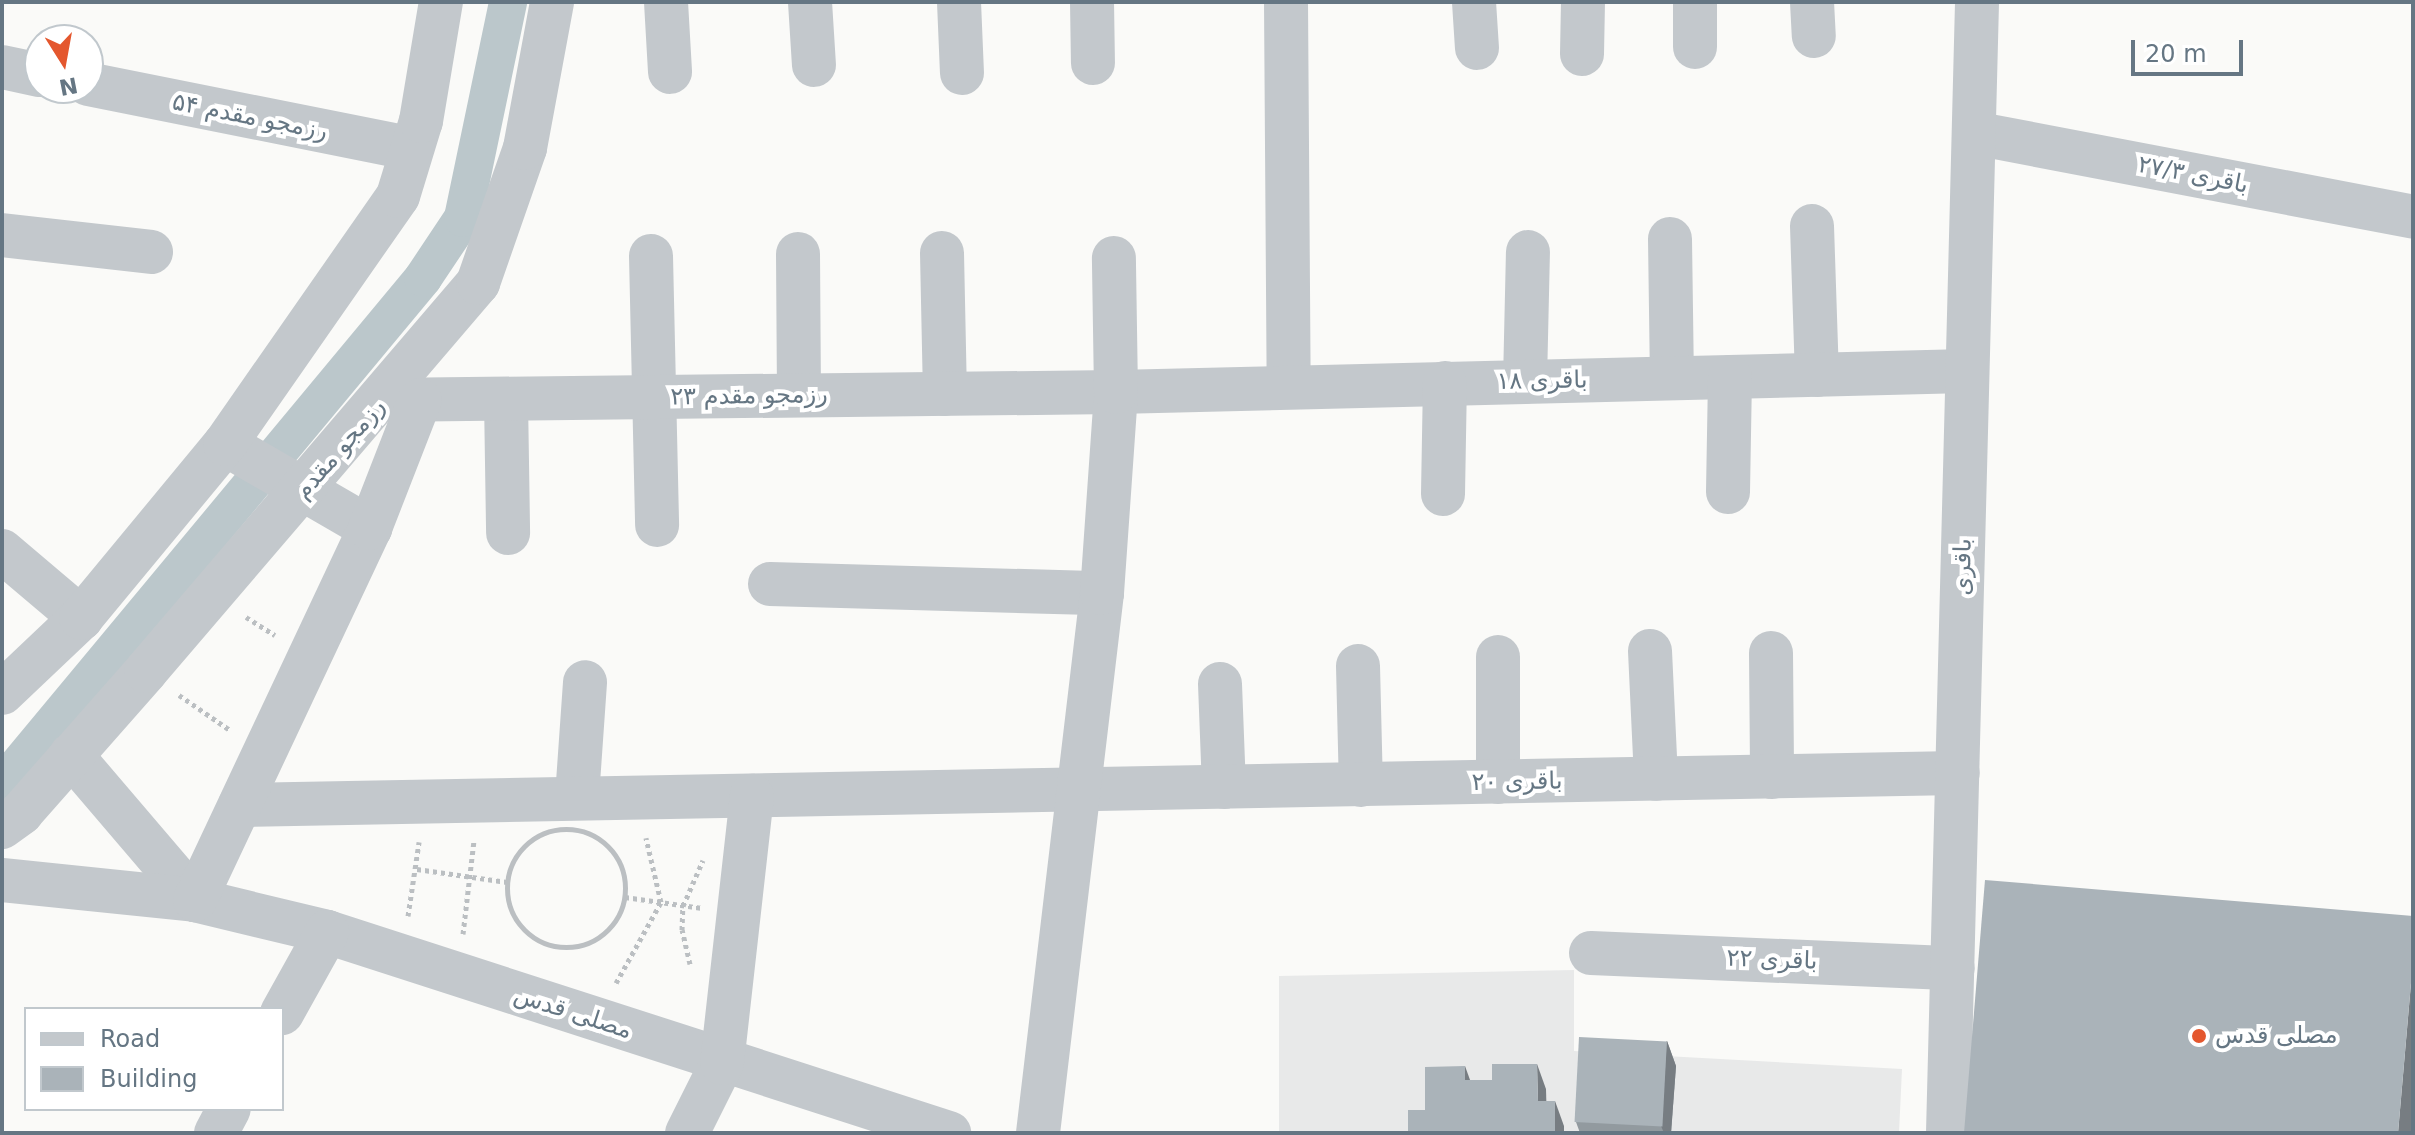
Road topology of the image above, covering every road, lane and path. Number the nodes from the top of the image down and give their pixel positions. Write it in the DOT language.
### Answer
graph roads {
  1 [pos="441,2"];
  2 [pos="552,2"];
  3 [pos="666,2"];
  4 [pos="810,2"];
  5 [pos="959,2"];
  6 [pos="1092,2"];
  7 [pos="1286,2"];
  8 [pos="1474,2"];
  9 [pos="1583,2"];
  10 [pos="1695,2"];
  11 [pos="1977,2"];
  12 [pos="1695,47"];
  13 [pos="1477,48"];
  14 [pos="1582,54"];
  15 [pos="1093,63"];
  16 [pos="814,65"];
  17 [pos="2,67"];
  18 [pos="24,72"];
  19 [pos="670,72"];
  20 [pos="962,73"];
  21 [pos="104,87"];
  22 [pos="1974,133"];
  23 [pos="412,149"];
  24 [pos="2413,217"];
  25 [pos="1812,226"];
  26 [pos="2,235"];
  27 [pos="1670,239"];
  28 [pos="151,252"];
  29 [pos="1528,252"];
  30 [pos="942,253"];
  31 [pos="798,254"];
  32 [pos="651,256"];
  33 [pos="1114,258"];
  34 [pos="1967,371"];
  35 [pos="1817,375"];
  36 [pos="1730,377"];
  37 [pos="1672,378"];
  38 [pos="1525,382"];
  39 [pos="1445,383"];
  40 [pos="1289,387"];
  41 [pos="1116,392"];
  42 [pos="945,394"];
  43 [pos="799,395"];
  44 [pos="656,397"];
  45 [pos="506,399"];
  46 [pos="401,400"];
  47 [pos="227,445"];
  48 [pos="303,488"];
  49 [pos="1728,492"];
  50 [pos="1443,494"];
  51 [pos="657,525"];
  52 [pos="370,528"];
  53 [pos="508,533"];
  54 [pos="2,551"];
  55 [pos="770,584"];
  56 [pos="1102,593"];
  57 [pos="213,594"];
  58 [pos="81,618"];
  59 [pos="1650,651"];
  60 [pos="1771,653"];
  61 [pos="1498,657"];
  62 [pos="309,658"];
  63 [pos="1358,666"];
  64 [pos="146,671"];
  65 [pos="585,682"];
  66 [pos="1220,684"];
  67 [pos="2,693"];
  68 [pos="264,754"];
  69 [pos="71,755"];
  70 [pos="1958,773"];
  71 [pos="1772,777"];
  72 [pos="1656,779"];
  73 [pos="1498,782"];
  74 [pos="1361,785"];
  75 [pos="1224,787"];
  76 [pos="1076,790"];
  77 [pos="752,796"];
  78 [pos="577,797"];
  79 [pos="636,799"];
  80 [pos="423,802"];
  81 [pos="240,805"];
  82 [pos="2,827"];
  83 [pos="476,833"];
  84 [pos="417,869"];
  85 [pos="467,876"];
  86 [pos="2,880"];
  87 [pos="507,882"];
  88 [pos="625,897"];
  89 [pos="195,900"];
  90 [pos="661,902"];
  91 [pos="738,914"];
  92 [pos="327,932"];
  93 [pos="1591,953"];
  94 [pos="401,956"];
  95 [pos="1953,968"];
  96 [pos="459,975"];
  97 [pos="284,1009"];
  98 [pos="594,1020"];
  99 [pos="722,1063"];
  100 [pos="228,1111"];
  101 [pos="216,1133"];
  102 [pos="687,1133"];
  103 [pos="949,1133"];
  104 [pos="1038,1133"];
  105 [pos="1948,1133"];
  1 -- 23 [label="street"];
  2 -- 46 [label="street, رزمجو مقدم"];
  3 -- 19 [label="street"];
  4 -- 16 [label="street"];
  5 -- 20 [label="street"];
  6 -- 15 [label="street"];
  7 -- 40 [label="street"];
  8 -- 13 [label="street"];
  9 -- 14 [label="street"];
  10 -- 12 [label="street"];
  11 -- 22 [label="street, باقری"];
  17 -- 18 [label="street"];
  21 -- 23 [label="street, رزمجو مقدم ۵۴"];
  22 -- 24 [label="street, باقری ۲۷/۳"];
  22 -- 34 [label="street, باقری"];
  23 -- 47 [label="street"];
  25 -- 35 [label="street"];
  26 -- 28 [label="street"];
  27 -- 37 [label="street"];
  29 -- 38 [label="street"];
  30 -- 42 [label="street"];
  31 -- 43 [label="street"];
  32 -- 44 [label="street"];
  33 -- 41 [label="street"];
  34 -- 35 [label="street, باقری ۱۸"];
  34 -- 70 [label="street, باقری"];
  35 -- 36 [label="street, باقری ۱۸"];
  36 -- 37 [label="street, باقری ۱۸"];
  36 -- 49 [label="street"];
  37 -- 38 [label="street, باقری ۱۸"];
  38 -- 39 [label="street, باقری ۱۸"];
  39 -- 40 [label="street, باقری ۱۸"];
  39 -- 50 [label="street"];
  40 -- 41 [label="street, باقری ۱۸"];
  41 -- 42 [label="street, رزمجو مقدم ۲۳"];
  41 -- 56 [label="street"];
  42 -- 43 [label="street, رزمجو مقدم ۲۳"];
  43 -- 44 [label="street, رزمجو مقدم ۲۳"];
  44 -- 45 [label="street, رزمجو مقدم ۲۳"];
  44 -- 51 [label="street"];
  45 -- 46 [label="street, رزمجو مقدم ۲۳"];
  45 -- 53 [label="street"];
  46 -- 48 [label="street, رزمجو مقدم"];
  46 -- 52 [label="street"];
  47 -- 48 [label="street"];
  47 -- 58 [label="street"];
  48 -- 52 [label="street"];
  48 -- 57 [label="street, رزمجو مقدم"];
  52 -- 62 [label="street"];
  54 -- 58 [label="street"];
  55 -- 56 [label="street"];
  56 -- 76 [label="street"];
  57 -- 62 [label="path"];
  57 -- 64 [label="street, رزمجو مقدم"];
  58 -- 67 [label="street"];
  59 -- 72 [label="street"];
  60 -- 71 [label="street"];
  61 -- 73 [label="street"];
  62 -- 68 [label="street"];
  63 -- 74 [label="street"];
  64 -- 68 [label="path"];
  64 -- 69 [label="street, رزمجو مقدم"];
  65 -- 78 [label="street"];
  66 -- 75 [label="street"];
  68 -- 81 [label="street"];
  69 -- 82 [label="street, رزمجو مقدم"];
  69 -- 89 [label="street"];
  70 -- 71 [label="street, باقری ۲۰"];
  70 -- 95 [label="street, باقری"];
  71 -- 72 [label="street, باقری ۲۰"];
  72 -- 73 [label="street, باقری ۲۰"];
  73 -- 74 [label="street, باقری ۲۰"];
  74 -- 75 [label="street, باقری ۲۰"];
  75 -- 76 [label="street, باقری ۲۰"];
  76 -- 77 [label="street, باقری ۲۰"];
  76 -- 104 [label="street"];
  77 -- 79 [label="street, باقری ۲۰"];
  77 -- 91 [label="street"];
  78 -- 79 [label="street, باقری ۲۰"];
  78 -- 80 [label="street, باقری ۲۰"];
  79 -- 90 [label="path"];
  80 -- 81 [label="street, باقری ۲۰"];
  80 -- 84 [label="path"];
  81 -- 89 [label="street"];
  83 -- 85 [label="path"];
  84 -- 85 [label="path"];
  84 -- 94 [label="path"];
  85 -- 87 [label="path"];
  85 -- 96 [label="path"];
  86 -- 89 [label="street, مصلی قدس"];
  87 -- 88 [label="path"];
  87 -- 88 [label="path"];
  88 -- 90 [label="path"];
  89 -- 92 [label="street, مصلی قدس"];
  90 -- 91 [label="path"];
  90 -- 98 [label="path"];
  91 -- 99 [label="street"];
  92 -- 94 [label="street, مصلی قدس"];
  92 -- 97 [label="street"];
  93 -- 95 [label="street, باقری ۲۲"];
  94 -- 96 [label="street, مصلی قدس"];
  95 -- 105 [label="street, باقری"];
  96 -- 98 [label="street, مصلی قدس"];
  98 -- 99 [label="street, مصلی قدس"];
  99 -- 102 [label="street"];
  99 -- 103 [label="street, مصلی قدس"];
  100 -- 101 [label="street"];
}
